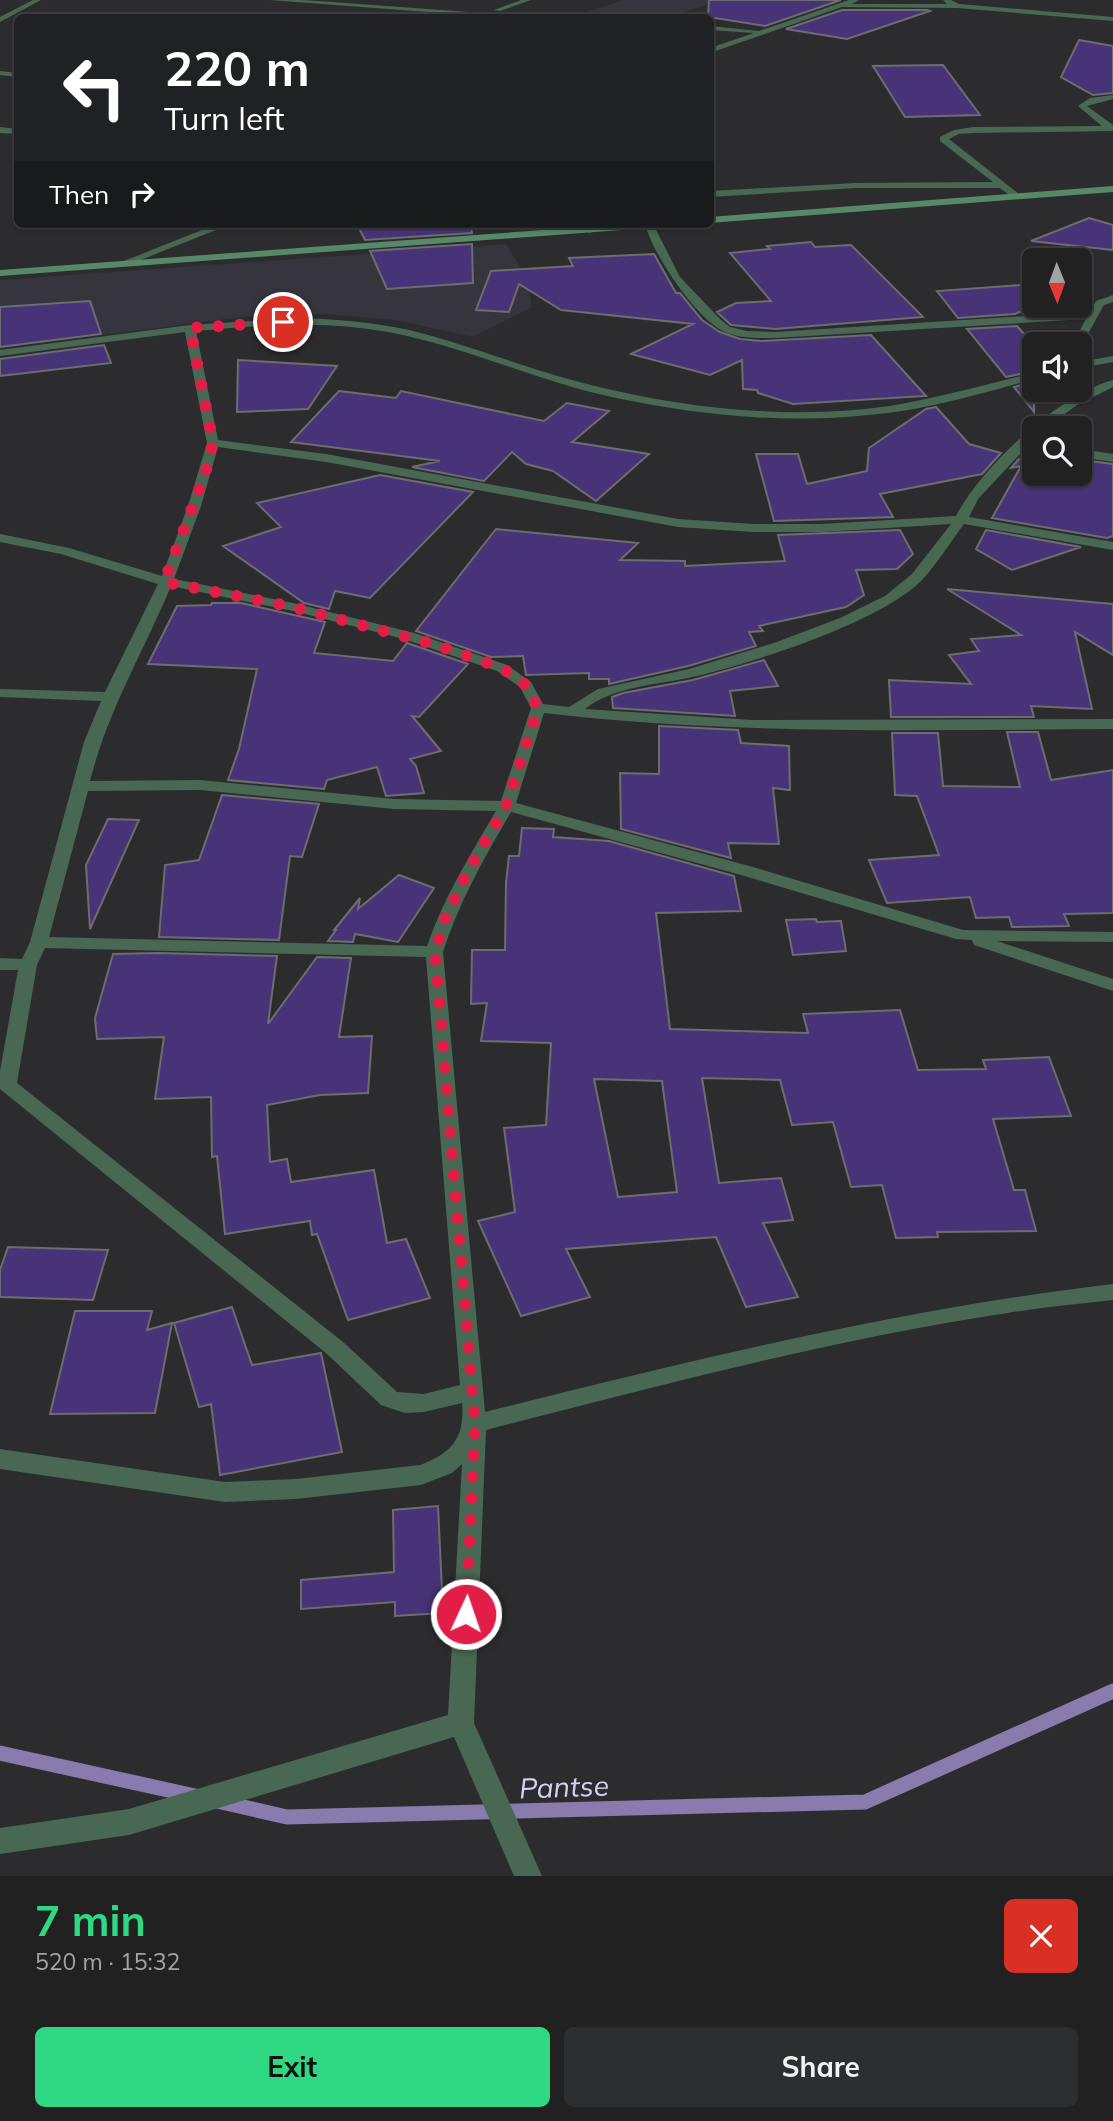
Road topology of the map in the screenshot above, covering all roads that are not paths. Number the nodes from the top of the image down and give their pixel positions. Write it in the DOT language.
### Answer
graph roads {
  1 [pos="38,0"];
  2 [pos="272,0"];
  3 [pos="527,0"];
  4 [pos="856,0"];
  5 [pos="946,0"];
  6 [pos="957,6"];
  7 [pos="833,7"];
  8 [pos="488,14"];
  9 [pos="1113,19"];
  10 [pos="0,21"];
  11 [pos="714,31"];
  12 [pos="763,32"];
  13 [pos="714,50"];
  14 [pos="1113,97"];
  15 [pos="1111,128"];
  16 [pos="999,185"];
  17 [pos="1113,189"];
  18 [pos="714,194"];
  19 [pos="1016,196"];
  20 [pos="714,220"];
  21 [pos="216,228"];
  22 [pos="582,228"];
  23 [pos="614,228"];
  24 [pos="651,228"];
  25 [pos="590,230"];
  26 [pos="119,265"];
  27 [pos="0,273"];
  28 [pos="1113,298"];
  29 [pos="1093,315"];
  30 [pos="190,328"];
  31 [pos="1084,332"];
  32 [pos="0,353"];
  33 [pos="1113,359"];
  34 [pos="1092,363"];
  35 [pos="1022,379"];
  36 [pos="1113,383"];
  37 [pos="1052,416"];
  38 [pos="213,443"];
  39 [pos="1022,452"];
  40 [pos="1092,455"];
  41 [pos="1113,458"];
  42 [pos="961,520"];
  43 [pos="0,538"];
  44 [pos="1113,546"];
  45 [pos="164,582"];
  46 [pos="0,693"];
  47 [pos="110,697"];
  48 [pos="538,708"];
  49 [pos="571,713"];
  50 [pos="1113,724"];
  51 [pos="81,786"];
  52 [pos="506,806"];
  53 [pos="962,935"];
  54 [pos="1113,937"];
  55 [pos="40,942"];
  56 [pos="435,952"];
  57 [pos="0,964"];
  58 [pos="29,965"];
  59 [pos="1113,985"];
  60 [pos="3,1086"];
  61 [pos="1113,1292"];
  62 [pos="472,1391"];
  63 [pos="475,1424"];
  64 [pos="0,1459"];
  65 [pos="461,1723"];
  66 [pos="0,1841"];
  67 [pos="528,1876"];
  1 -- 10 [label="street"];
  2 -- 8 [label="street"];
  3 -- 8 [label="street"];
  4 -- 7 [label="street"];
  5 -- 6 [label="street"];
  6 -- 7 [label="street"];
  6 -- 9 [label="street"];
  7 -- 12 [label="street"];
  11 -- 12 [label="street"];
  12 -- 13 [label="street"];
  14 -- 15 [label="street"];
  15 -- 16 [label="street"];
  16 -- 18 [label="street"];
  16 -- 19 [label="street"];
  17 -- 19 [label="street"];
  19 -- 20 [label="street"];
  21 -- 26 [label="street"];
  22 -- 25 [label="street"];
  23 -- 25 [label="street"];
  24 -- 29 [label="street"];
  25 -- 26 [label="street"];
  26 -- 27 [label="street"];
  28 -- 29 [label="street"];
  29 -- 31 [label="street"];
  30 -- 32 [label="street"];
  30 -- 35 [label="street"];
  30 -- 38 [label="street"];
  33 -- 34 [label="street"];
  36 -- 37 [label="street"];
  38 -- 42 [label="street"];
  38 -- 45 [label="street"];
  39 -- 42 [label="street"];
  40 -- 41 [label="street"];
  42 -- 44 [label="street"];
  42 -- 49 [label="street"];
  43 -- 45 [label="street"];
  45 -- 47 [label="street"];
  45 -- 48 [label="street"];
  46 -- 47 [label="street"];
  47 -- 51 [label="street"];
  48 -- 49 [label="street"];
  48 -- 52 [label="street"];
  49 -- 50 [label="street"];
  51 -- 52 [label="street"];
  51 -- 55 [label="street"];
  52 -- 53 [label="street"];
  52 -- 56 [label="street"];
  53 -- 54 [label="street"];
  53 -- 59 [label="street"];
  55 -- 56 [label="street"];
  55 -- 58 [label="street"];
  56 -- 62 [label="street"];
  57 -- 58 [label="street"];
  58 -- 60 [label="street"];
  60 -- 62 [label="street"];
  61 -- 63 [label="street"];
  62 -- 63 [label="street"];
  63 -- 64 [label="street"];
  63 -- 65 [label="street"];
  65 -- 66 [label="street"];
  65 -- 67 [label="street"];
}
